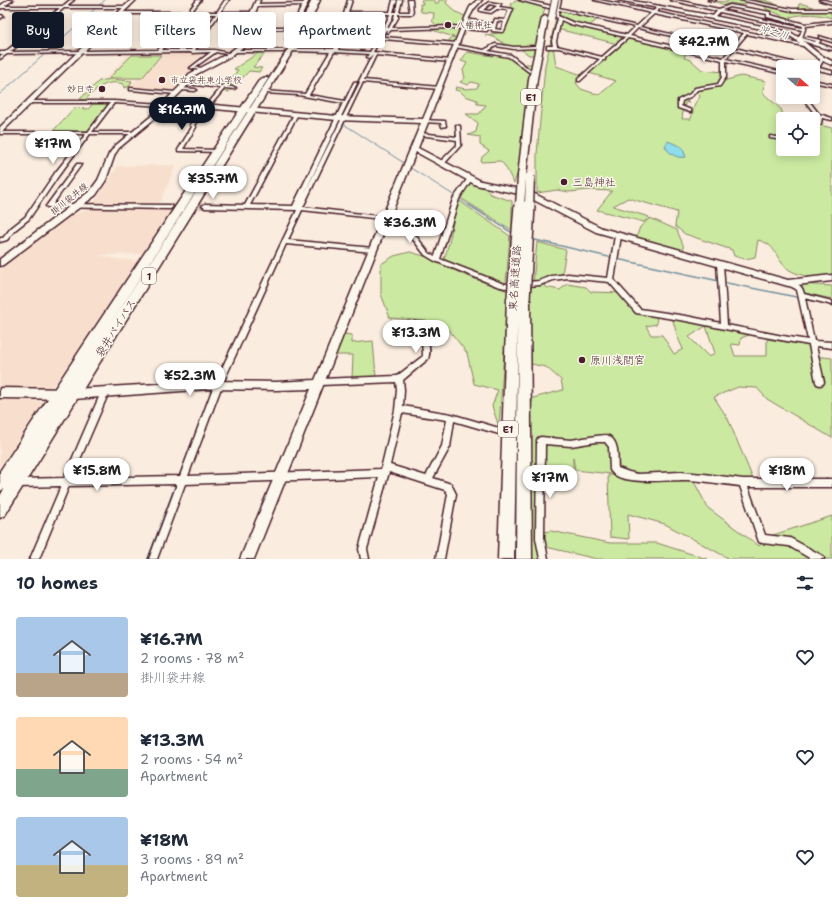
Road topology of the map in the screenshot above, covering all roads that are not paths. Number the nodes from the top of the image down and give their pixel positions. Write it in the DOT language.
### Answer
graph roads {
  1 [pos="11,0"];
  2 [pos="72,0"];
  3 [pos="134,0"];
  4 [pos="199,0"];
  5 [pos="227,0"];
  6 [pos="289,0"];
  7 [pos="316,0"];
  8 [pos="350,0"];
  9 [pos="395,0"];
  10 [pos="400,0"];
  11 [pos="410,0"];
  12 [pos="480,0"];
  13 [pos="521,0"];
  14 [pos="551,0"];
  15 [pos="556,0"];
  16 [pos="560,0"];
  17 [pos="596,0"];
  18 [pos="620,0"];
  19 [pos="672,0"];
  20 [pos="710,0"];
  21 [pos="714,0"];
  22 [pos="742,0"];
  23 [pos="821,0"];
  24 [pos="257,2"];
  25 [pos="308,2"];
  26 [pos="779,3"];
  27 [pos="832,3"];
  28 [pos="287,5"];
  29 [pos="1,7"];
  30 [pos="63,7"];
  31 [pos="127,7"];
  32 [pos="660,7"];
  33 [pos="498,8"];
  34 [pos="476,9"];
  35 [pos="557,9"];
  36 [pos="790,9"];
  37 [pos="720,10"];
  38 [pos="832,10"];
  39 [pos="122,12"];
  40 [pos="190,12"];
  41 [pos="252,12"];
  42 [pos="304,12"];
  43 [pos="304,12"];
  44 [pos="308,12"];
  45 [pos="311,12"];
  46 [pos="346,12"];
  47 [pos="385,13"];
  48 [pos="395,13"];
  49 [pos="656,13"];
  50 [pos="210,14"];
  51 [pos="217,14"];
  52 [pos="714,17"];
  53 [pos="560,18"];
  54 [pos="791,18"];
  55 [pos="548,19"];
  56 [pos="506,21"];
  57 [pos="832,22"];
  58 [pos="465,24"];
  59 [pos="488,25"];
  60 [pos="494,26"];
  61 [pos="804,27"];
  62 [pos="639,28"];
  63 [pos="385,29"];
  64 [pos="388,29"];
  65 [pos="746,33"];
  66 [pos="385,36"];
  67 [pos="629,36"];
  68 [pos="800,37"];
  69 [pos="385,38"];
  70 [pos="284,41"];
  71 [pos="832,41"];
  72 [pos="815,42"];
  73 [pos="803,44"];
  74 [pos="456,45"];
  75 [pos="535,47"];
  76 [pos="548,47"];
  77 [pos="555,47"];
  78 [pos="85,48"];
  79 [pos="162,48"];
  80 [pos="238,48"];
  81 [pos="286,48"];
  82 [pos="287,48"];
  83 [pos="326,48"];
  84 [pos="378,48"];
  85 [pos="732,49"];
  86 [pos="832,49"];
  87 [pos="335,50"];
  88 [pos="215,51"];
  89 [pos="485,51"];
  90 [pos="159,52"];
  91 [pos="192,52"];
  92 [pos="233,52"];
  93 [pos="0,53"];
  94 [pos="6,53"];
  95 [pos="80,53"];
  96 [pos="374,54"];
  97 [pos="0,58"];
  98 [pos="604,59"];
  99 [pos="724,59"];
  100 [pos="822,59"];
  101 [pos="450,60"];
  102 [pos="780,60"];
  103 [pos="820,62"];
  104 [pos="832,63"];
  105 [pos="820,69"];
  106 [pos="201,70"];
  107 [pos="529,71"];
  108 [pos="776,72"];
  109 [pos="832,72"];
  110 [pos="231,79"];
  111 [pos="579,80"];
  112 [pos="361,81"];
  113 [pos="820,82"];
  114 [pos="187,83"];
  115 [pos="832,85"];
  116 [pos="224,87"];
  117 [pos="234,88"];
  118 [pos="439,88"];
  119 [pos="131,89"];
  120 [pos="195,90"];
  121 [pos="178,91"];
  122 [pos="264,92"];
  123 [pos="306,96"];
  124 [pos="29,102"];
  125 [pos="113,102"];
  126 [pos="346,102"];
  127 [pos="163,105"];
  128 [pos="207,106"];
  129 [pos="248,110"];
  130 [pos="690,111"];
  131 [pos="296,114"];
  132 [pos="820,116"];
  133 [pos="341,119"];
  134 [pos="832,119"];
  135 [pos="424,121"];
  136 [pos="444,126"];
  137 [pos="458,126"];
  138 [pos="0,132"];
  139 [pos="89,132"];
  140 [pos="132,133"];
  141 [pos="419,134"];
  142 [pos="772,137"];
  143 [pos="776,138"];
  144 [pos="459,139"];
  145 [pos="413,148"];
  146 [pos="218,151"];
  147 [pos="442,162"];
  148 [pos="79,165"];
  149 [pos="470,179"];
  150 [pos="130,206"];
  151 [pos="187,206"];
  152 [pos="75,207"];
  153 [pos="237,207"];
  154 [pos="247,207"];
  155 [pos="298,208"];
  156 [pos="385,218"];
  157 [pos="618,236"];
  158 [pos="0,240"];
  159 [pos="285,242"];
  160 [pos="373,250"];
  161 [pos="437,260"];
  162 [pos="0,262"];
  163 [pos="720,264"];
  164 [pos="832,278"];
  165 [pos="612,280"];
  166 [pos="788,283"];
  167 [pos="801,297"];
  168 [pos="519,299"];
  169 [pos="832,303"];
  170 [pos="416,324"];
  171 [pos="724,327"];
  172 [pos="810,344"];
  173 [pos="832,345"];
  174 [pos="399,379"];
  175 [pos="820,382"];
  176 [pos="319,383"];
  177 [pos="218,385"];
  178 [pos="105,392"];
  179 [pos="0,393"];
  180 [pos="60,394"];
  181 [pos="74,394"];
  182 [pos="399,409"];
  183 [pos="450,417"];
  184 [pos="499,431"];
  185 [pos="384,470"];
  186 [pos="281,477"];
  187 [pos="180,480"];
  188 [pos="428,480"];
  189 [pos="832,482"];
  190 [pos="18,483"];
  191 [pos="66,483"];
  192 [pos="743,483"];
  193 [pos="0,484"];
  194 [pos="0,510"];
  195 [pos="34,559"];
  196 [pos="153,559"];
  197 [pos="247,559"];
  198 [pos="365,559"];
  199 [pos="440,559"];
  200 [pos="506,559"];
  201 [pos="524,559"];
  202 [pos="544,559"];
  203 [pos="820,559"];
  1 -- 29 [label="street"];
  2 -- 30 [label="street"];
  3 -- 31 [label="street"];
  4 -- 40 [label="street"];
  5 -- 51 [label="street"];
  6 -- 28 [label="street"];
  7 -- 44 [label="highway, 袋井バイパス / 1"];
  7 -- 45 [label="street"];
  8 -- 46 [label="street"];
  9 -- 48 [label="street"];
  10 -- 48 [label="street"];
  11 -- 48 [label="street"];
  12 -- 34 [label="street"];
  13 -- 35 [label="street"];
  14 -- 55 [label="highway, 東名高速道路 / E1"];
  15 -- 55 [label="highway, 東名高速道路 / E1, bridge"];
  16 -- 35 [label="street"];
  17 -- 49 [label="street"];
  18 -- 32 [label="street"];
  19 -- 37 [label="street"];
  20 -- 21 [label="street"];
  22 -- 36 [label="street"];
  23 -- 27 [label="street"];
  24 -- 28 [label="street"];
  24 -- 41 [label="street"];
  25 -- 28 [label="street"];
  25 -- 42 [label="highway, 袋井バイパス / 1"];
  25 -- 43 [label="street"];
  26 -- 36 [label="street"];
  29 -- 30 [label="street"];
  30 -- 31 [label="street"];
  30 -- 94 [label="street"];
  31 -- 39 [label="street"];
  32 -- 49 [label="street"];
  32 -- 52 [label="street"];
  33 -- 34 [label="street"];
  33 -- 34 [label="street"];
  33 -- 56 [label="street"];
  34 -- 58 [label="street"];
  35 -- 53 [label="street"];
  35 -- 62 [label="street"];
  36 -- 38 [label="street"];
  36 -- 54 [label="street"];
  37 -- 52 [label="street"];
  37 -- 54 [label="street"];
  37 -- 61 [label="street"];
  47 -- 48 [label="street"];
  48 -- 64 [label="street"];
  49 -- 62 [label="street"];
  49 -- 65 [label="street"];
  50 -- 51 [label="street"];
  51 -- 91 [label="street"];
  52 -- 68 [label="street"];
  53 -- 67 [label="street"];
  53 -- 77 [label="street"];
  54 -- 61 [label="street"];
  55 -- 168 [label="highway, 東名高速道路 / E1, bridge"];
  56 -- 60 [label="street"];
  56 -- 60 [label="street"];
  57 -- 61 [label="street"];
  58 -- 59 [label="street"];
  58 -- 59 [label="street"];
  58 -- 64 [label="street"];
  58 -- 74 [label="street"];
  59 -- 60 [label="street"];
  61 -- 68 [label="street"];
  62 -- 67 [label="street"];
  62 -- 85 [label="street"];
  63 -- 64 [label="street"];
  64 -- 66 [label="street"];
  64 -- 96 [label="street"];
  65 -- 73 [label="street"];
  65 -- 85 [label="street"];
  67 -- 98 [label="street"];
  67 -- 99 [label="street"];
  68 -- 72 [label="street"];
  68 -- 73 [label="street"];
  69 -- 74 [label="street"];
  70 -- 92 [label="street"];
  71 -- 72 [label="street"];
  72 -- 86 [label="street"];
  73 -- 100 [label="street"];
  74 -- 89 [label="street"];
  74 -- 101 [label="street"];
  75 -- 89 [label="street"];
  76 -- 77 [label="street"];
  77 -- 98 [label="street"];
  78 -- 95 [label="street"];
  79 -- 90 [label="street"];
  80 -- 92 [label="street"];
  81 -- 129 [label="highway, 袋井バイパス / 1"];
  82 -- 122 [label="highway, 袋井バイパス / 1"];
  83 -- 87 [label="street"];
  84 -- 96 [label="street"];
  85 -- 99 [label="street"];
  85 -- 102 [label="street"];
  87 -- 96 [label="street"];
  87 -- 123 [label="street"];
  88 -- 91 [label="street"];
  88 -- 92 [label="street"];
  88 -- 106 [label="street"];
  89 -- 107 [label="street"];
  90 -- 91 [label="street"];
  90 -- 95 [label="street"];
  92 -- 106 [label="street, 掛川袋井線"];
  93 -- 94 [label="street"];
  94 -- 95 [label="street"];
  94 -- 97 [label="street"];
  95 -- 124 [label="street"];
  96 -- 101 [label="street"];
  96 -- 112 [label="street"];
  96 -- 126 [label="street"];
  98 -- 111 [label="street"];
  99 -- 108 [label="street"];
  99 -- 130 [label="street"];
  100 -- 103 [label="street"];
  100 -- 104 [label="street"];
  101 -- 118 [label="street"];
  105 -- 109 [label="street"];
  106 -- 114 [label="street, 掛川袋井線"];
  110 -- 116 [label="street"];
  112 -- 118 [label="street"];
  112 -- 133 [label="street"];
  113 -- 115 [label="street"];
  114 -- 116 [label="street"];
  114 -- 121 [label="street, 掛川袋井線"];
  116 -- 117 [label="street"];
  116 -- 128 [label="street"];
  118 -- 135 [label="street"];
  119 -- 121 [label="street"];
  120 -- 121 [label="street"];
  121 -- 127 [label="street, 掛川袋井線"];
  122 -- 123 [label="street"];
  122 -- 129 [label="highway, 袋井バイパス / 1"];
  123 -- 126 [label="street"];
  124 -- 125 [label="street"];
  124 -- 138 [label="street"];
  125 -- 127 [label="street"];
  125 -- 139 [label="street"];
  126 -- 133 [label="street"];
  127 -- 128 [label="street"];
  127 -- 140 [label="street, 掛川袋井線"];
  128 -- 129 [label="street"];
  128 -- 146 [label="street"];
  129 -- 131 [label="street"];
  129 -- 146 [label="highway, 袋井バイパス / 1"];
  129 -- 151 [label="highway, 袋井バイパス / 1"];
  131 -- 133 [label="street"];
  131 -- 154 [label="street"];
  132 -- 134 [label="street"];
  133 -- 135 [label="street"];
  133 -- 155 [label="street"];
  135 -- 136 [label="street"];
  135 -- 141 [label="street"];
  137 -- 144 [label="street"];
  138 -- 139 [label="street"];
  139 -- 140 [label="street"];
  139 -- 158 [label="street"];
  140 -- 152 [label="street, 掛川袋井線"];
  141 -- 144 [label="street"];
  141 -- 145 [label="street"];
  142 -- 143 [label="street"];
  144 -- 147 [label="street"];
  145 -- 147 [label="street"];
  145 -- 156 [label="street"];
  146 -- 151 [label="highway, 袋井バイパス / 1"];
  147 -- 149 [label="street"];
  148 -- 152 [label="street"];
  149 -- 157 [label="street"];
  149 -- 161 [label="street"];
  150 -- 151 [label="street"];
  150 -- 151 [label="street"];
  150 -- 152 [label="street"];
  151 -- 153 [label="street"];
  151 -- 153 [label="street"];
  151 -- 180 [label="highway, 袋井バイパス / 1"];
  151 -- 181 [label="highway, 袋井バイパス / 1"];
  152 -- 162 [label="street, 掛川袋井線"];
  153 -- 154 [label="street"];
  154 -- 155 [label="street"];
  155 -- 156 [label="street"];
  155 -- 159 [label="street"];
  156 -- 160 [label="street"];
  156 -- 161 [label="street"];
  157 -- 163 [label="street"];
  157 -- 165 [label="street"];
  159 -- 160 [label="street"];
  159 -- 177 [label="street"];
  160 -- 176 [label="street"];
  161 -- 165 [label="street"];
  163 -- 166 [label="street"];
  163 -- 171 [label="street"];
  164 -- 166 [label="street"];
  165 -- 171 [label="street"];
  166 -- 167 [label="street"];
  167 -- 169 [label="street"];
  167 -- 172 [label="street"];
  168 -- 200 [label="highway, 東名高速道路 / E1"];
  168 -- 201 [label="highway, 東名高速道路 / E1"];
  170 -- 174 [label="street"];
  171 -- 172 [label="street"];
  172 -- 173 [label="street"];
  172 -- 175 [label="street"];
  174 -- 176 [label="street"];
  174 -- 182 [label="street"];
  176 -- 177 [label="street"];
  176 -- 186 [label="street"];
  177 -- 178 [label="street"];
  177 -- 187 [label="street"];
  178 -- 181 [label="street"];
  178 -- 191 [label="street"];
  179 -- 180 [label="street"];
  180 -- 181 [label="street"];
  180 -- 193 [label="highway, 袋井バイパス / 1"];
  181 -- 190 [label="highway, 袋井バイパス / 1"];
  182 -- 183 [label="street"];
  182 -- 185 [label="street"];
  183 -- 184 [label="street"];
  183 -- 188 [label="street"];
  185 -- 186 [label="street"];
  185 -- 188 [label="street"];
  185 -- 198 [label="street"];
  186 -- 187 [label="street"];
  186 -- 197 [label="street"];
  187 -- 191 [label="street"];
  187 -- 196 [label="street"];
  188 -- 199 [label="street"];
  189 -- 192 [label="street"];
  190 -- 191 [label="street"];
  190 -- 194 [label="highway, 袋井バイパス / 1"];
  191 -- 195 [label="street"];
  192 -- 202 [label="street"];
  192 -- 203 [label="street"];
}
